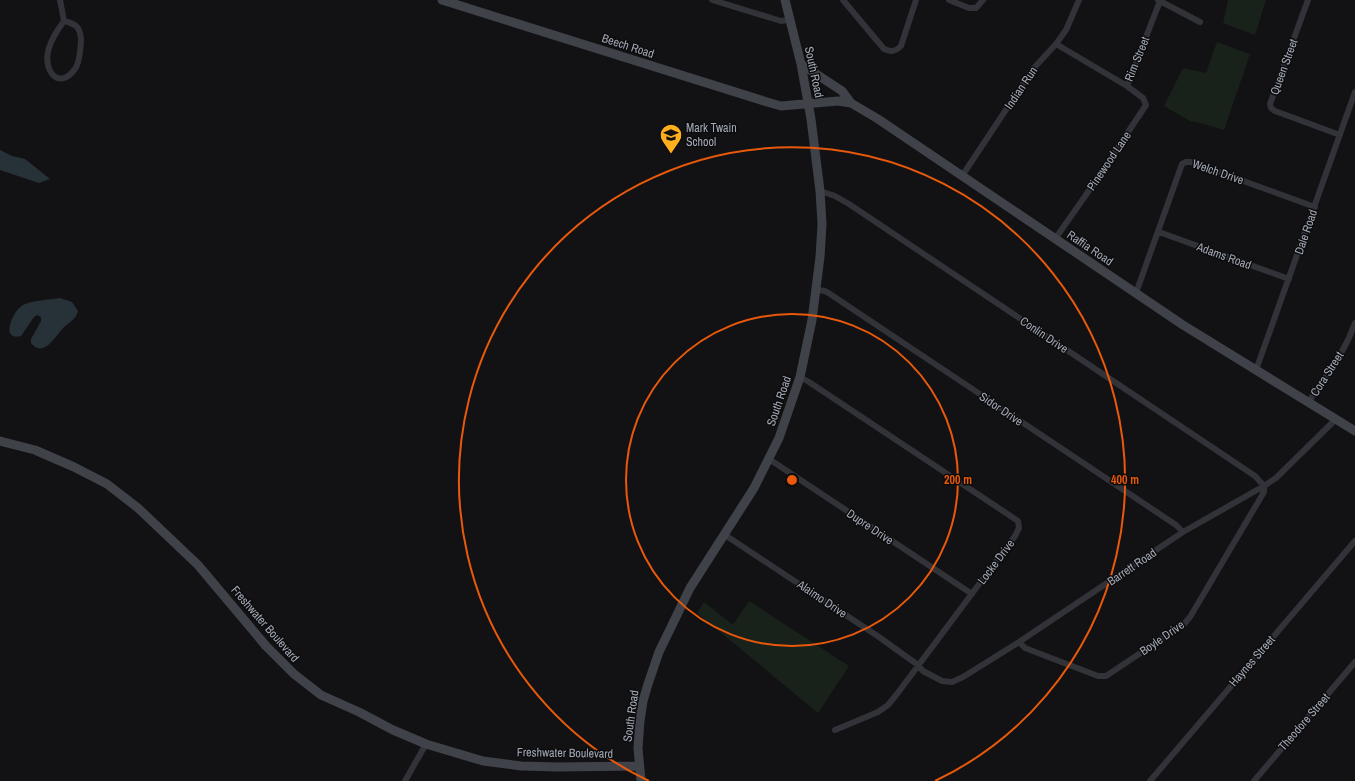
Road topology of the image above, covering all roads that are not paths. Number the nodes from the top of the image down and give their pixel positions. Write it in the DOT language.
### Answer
graph roads {
  1 [pos="60,0"];
  2 [pos="442,0"];
  3 [pos="712,0"];
  4 [pos="784,0"];
  5 [pos="844,0"];
  6 [pos="916,0"];
  7 [pos="949,0"];
  8 [pos="983,0"];
  9 [pos="1079,0"];
  10 [pos="1159,0"];
  11 [pos="1308,0"];
  12 [pos="789,20"];
  13 [pos="64,21"];
  14 [pos="1200,22"];
  15 [pos="1056,44"];
  16 [pos="801,64"];
  17 [pos="1127,86"];
  18 [pos="1355,92"];
  19 [pos="851,103"];
  20 [pos="808,104"];
  21 [pos="1340,135"];
  22 [pos="962,176"];
  23 [pos="820,191"];
  24 [pos="1315,207"];
  25 [pos="1159,232"];
  26 [pos="1055,239"];
  27 [pos="1289,279"];
  28 [pos="817,290"];
  29 [pos="1136,293"];
  30 [pos="1355,323"];
  31 [pos="1256,370"];
  32 [pos="800,377"];
  33 [pos="1308,403"];
  34 [pos="1336,419"];
  35 [pos="1355,431"];
  36 [pos="0,441"];
  37 [pos="769,459"];
  38 [pos="1264,486"];
  39 [pos="1184,532"];
  40 [pos="725,535"];
  41 [pos="1355,541"];
  42 [pos="972,594"];
  43 [pos="1019,642"];
  44 [pos="1355,662"];
  45 [pos="918,665"];
  46 [pos="835,730"];
  47 [pos="426,744"];
  48 [pos="640,766"];
  49 [pos="405,781"];
  50 [pos="641,781"];
  51 [pos="1150,781"];
  52 [pos="1254,781"];
  1 -- 13 [label="street"];
  2 -- 20 [label="main road, Beech Road"];
  3 -- 12 [label="street"];
  4 -- 12 [label="main road, South Road"];
  5 -- 6 [label="street"];
  7 -- 8 [label="street"];
  9 -- 15 [label="street, Indian Run"];
  10 -- 14 [label="street"];
  10 -- 17 [label="street, Rim Street"];
  11 -- 21 [label="street, Queen Street"];
  12 -- 16 [label="main road, South Road"];
  13 -- 13 [label="street"];
  15 -- 17 [label="street, Rim Street"];
  15 -- 22 [label="street, Indian Run"];
  16 -- 19 [label="main road"];
  16 -- 20 [label="main road, South Road"];
  17 -- 26 [label="street, Pinewood Lane"];
  18 -- 21 [label="street, Dale Road"];
  19 -- 20 [label="main road, Raffia Road"];
  19 -- 22 [label="main road, Raffia Road"];
  20 -- 23 [label="main road, South Road"];
  21 -- 24 [label="street, Dale Road"];
  22 -- 26 [label="main road, Raffia Road"];
  23 -- 28 [label="main road, South Road"];
  23 -- 38 [label="street, Conlin Drive"];
  24 -- 25 [label="street, Welch Drive"];
  24 -- 27 [label="street, Dale Road"];
  25 -- 27 [label="street, Adams Road"];
  25 -- 29 [label="street, Welch Drive"];
  26 -- 29 [label="main road, Raffia Road"];
  27 -- 31 [label="street, Dale Road"];
  28 -- 32 [label="main road, South Road"];
  28 -- 39 [label="street, Sidor Drive"];
  29 -- 31 [label="main road, Raffia Road"];
  30 -- 33 [label="street, Cora Street"];
  31 -- 33 [label="main road, Raffia Road"];
  32 -- 37 [label="main road, South Road"];
  32 -- 42 [label="street, Locke Drive"];
  33 -- 34 [label="main road, Raffia Road"];
  34 -- 35 [label="main road, Raffia Road"];
  34 -- 38 [label="street, Barrett Road"];
  36 -- 47 [label="main road, Freshwater Boulevard"];
  37 -- 40 [label="main road, South Road"];
  37 -- 42 [label="street, Dupre Drive"];
  38 -- 39 [label="street, Barrett Road"];
  38 -- 43 [label="street, Boyle Drive"];
  39 -- 43 [label="street, Barrett Road"];
  40 -- 45 [label="street, Alaimo Drive"];
  40 -- 48 [label="main road, South Road"];
  41 -- 51 [label="street, Haynes Street"];
  42 -- 45 [label="street, Locke Drive"];
  43 -- 45 [label="street, Barrett Road"];
  44 -- 52 [label="street, Theodore Street"];
  45 -- 46 [label="street, Locke Drive"];
  47 -- 48 [label="main road, Freshwater Boulevard"];
  47 -- 49 [label="street"];
  48 -- 50 [label="main road, South Road"];
}
